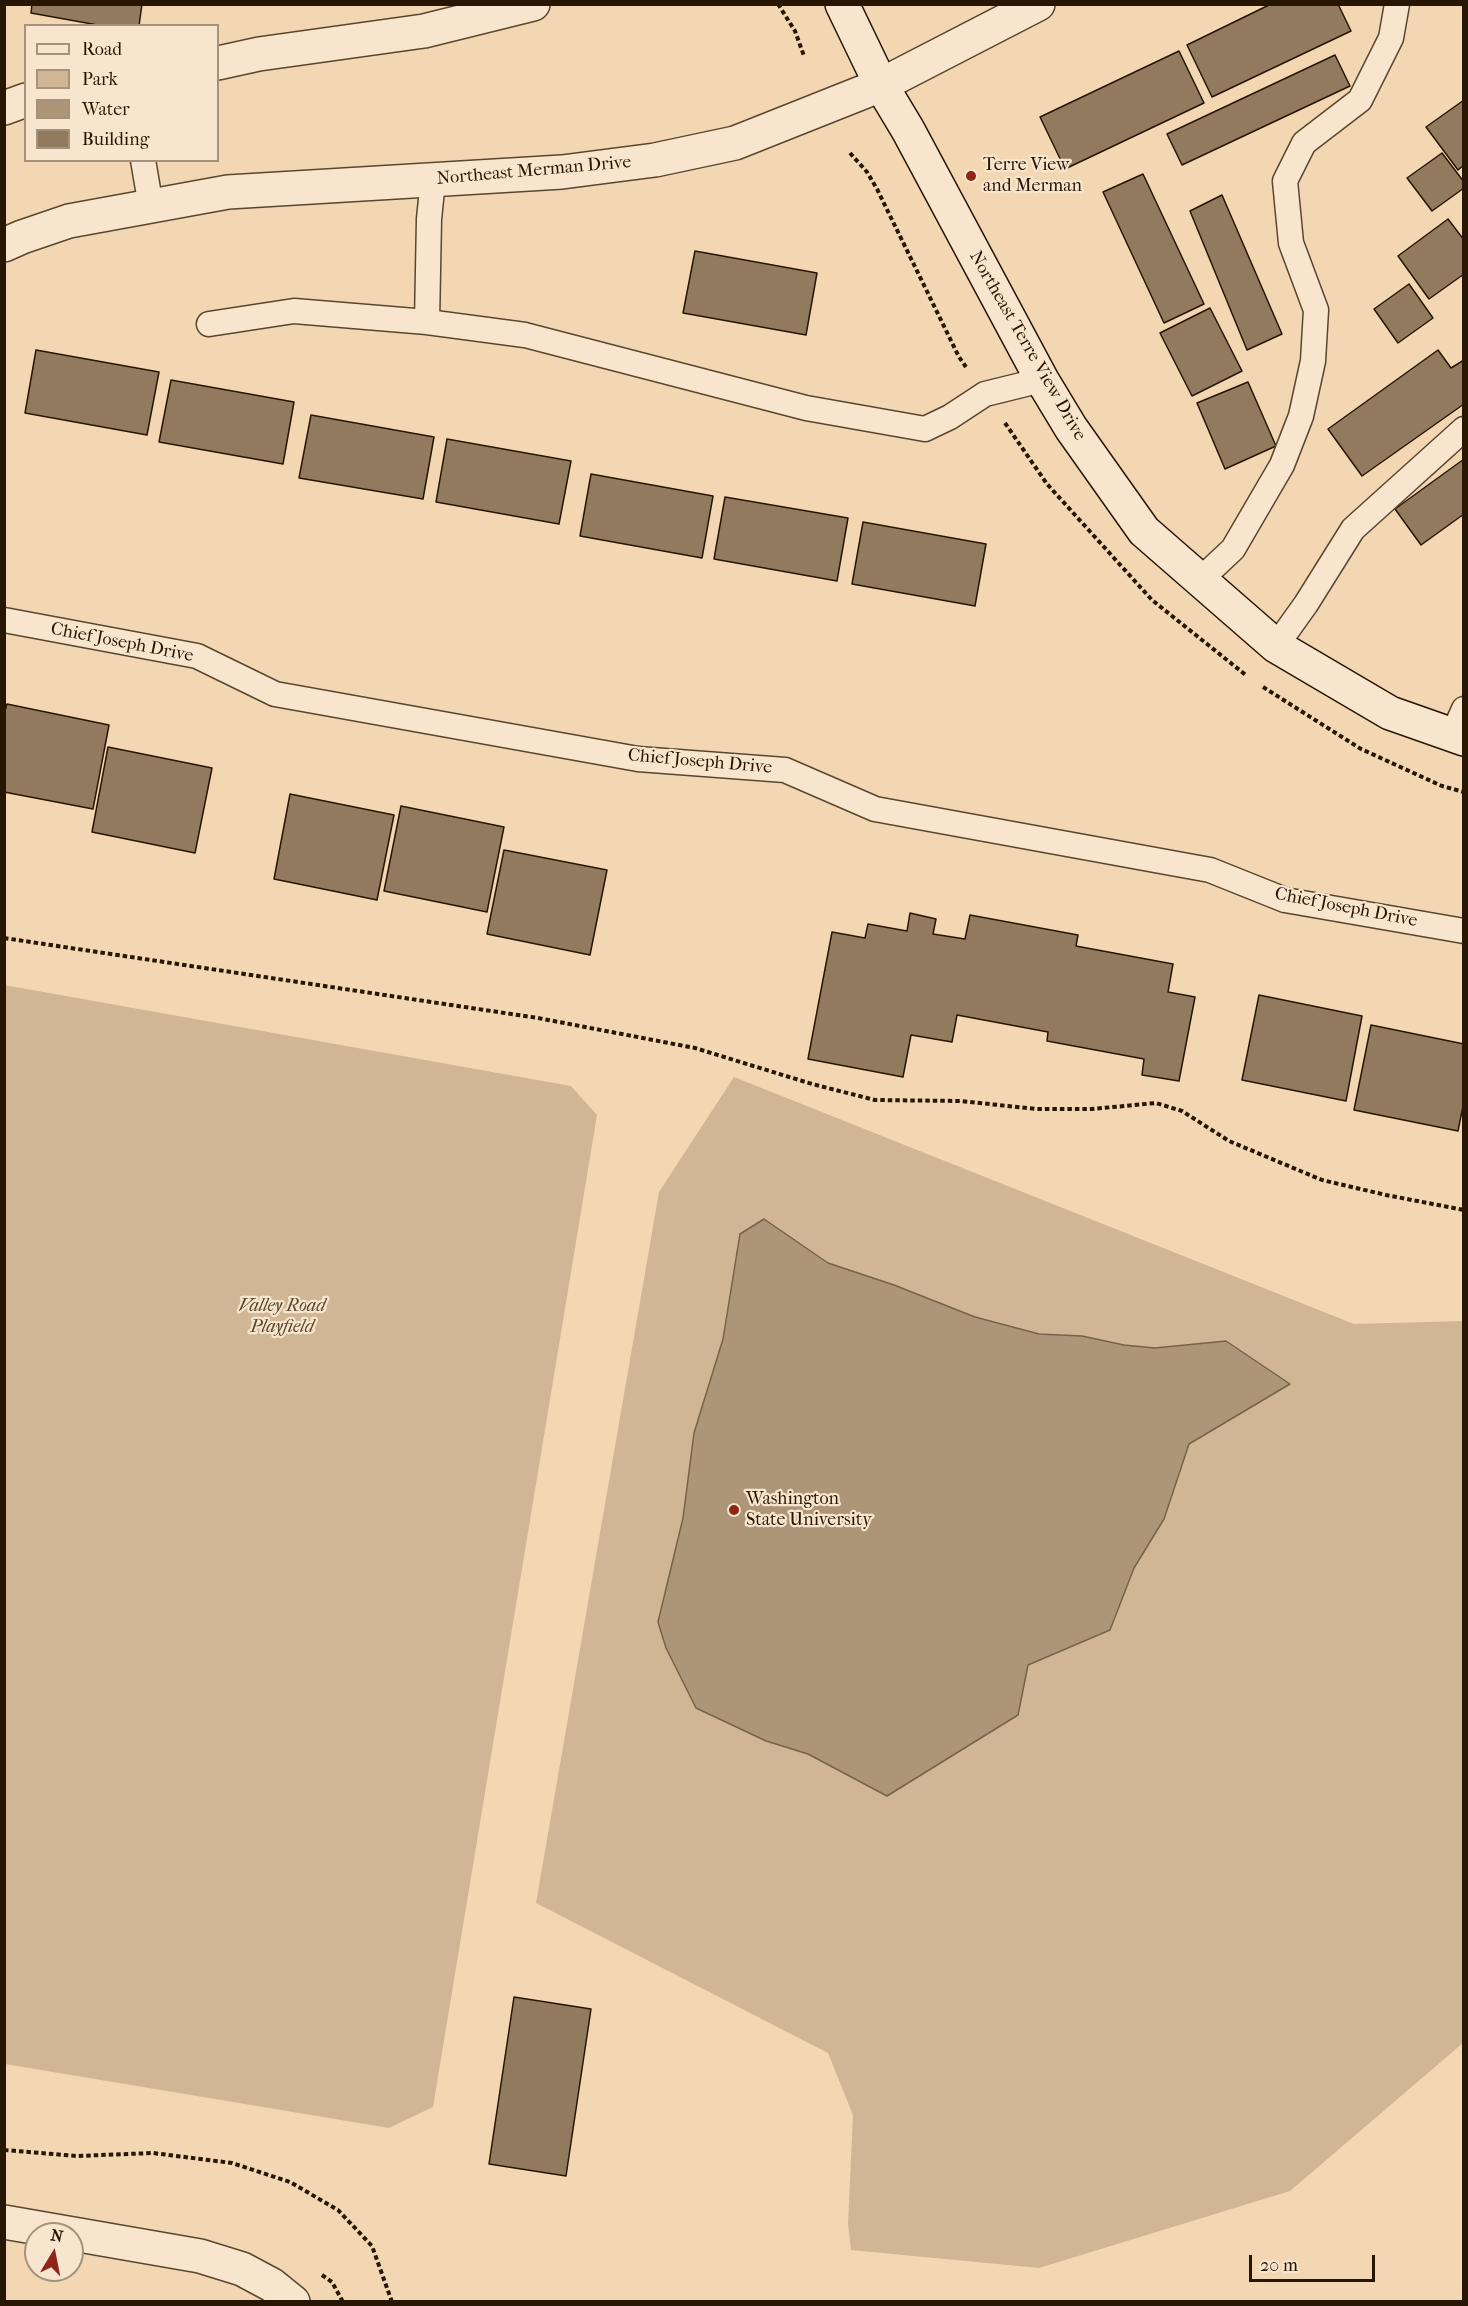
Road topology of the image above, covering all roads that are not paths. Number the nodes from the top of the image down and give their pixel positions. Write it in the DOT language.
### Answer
graph roads {
  1 [pos="533,4"];
  2 [pos="842,4"];
  3 [pos="1038,4"];
  4 [pos="1397,4"];
  5 [pos="219,63"];
  6 [pos="881,85"];
  7 [pos="24,101"];
  8 [pos="4,108"];
  9 [pos="143,162"];
  10 [pos="433,180"];
  11 [pos="151,207"];
  12 [pos="4,245"];
  13 [pos="427,322"];
  14 [pos="208,324"];
  15 [pos="1042,380"];
  16 [pos="1464,429"];
  17 [pos="1200,580"];
  18 [pos="4,620"];
  19 [pos="1276,646"];
  20 [pos="1460,728"];
  21 [pos="1464,931"];
  22 [pos="4,2222"];
  23 [pos="293,2301"];
  1 -- 5 [label="street"];
  2 -- 6 [label="street, Northeast Terre View Drive"];
  3 -- 6 [label="street, Northeast Merman Drive"];
  4 -- 17 [label="lane"];
  6 -- 10 [label="street, Northeast Merman Drive"];
  6 -- 15 [label="street, Northeast Terre View Drive"];
  7 -- 8 [label="street"];
  9 -- 11 [label="lane"];
  10 -- 11 [label="street, Northeast Merman Drive"];
  10 -- 13 [label="lane"];
  11 -- 12 [label="street, Northeast Merman Drive"];
  13 -- 14 [label="lane"];
  13 -- 15 [label="lane"];
  15 -- 17 [label="street, Northeast Terre View Drive"];
  16 -- 19 [label="lane"];
  17 -- 19 [label="street, Northeast Terre View Drive"];
  18 -- 21 [label="lane, Chief Joseph Drive"];
  19 -- 20 [label="street, Northeast Terre View Drive"];
  22 -- 23 [label="street"];
}
